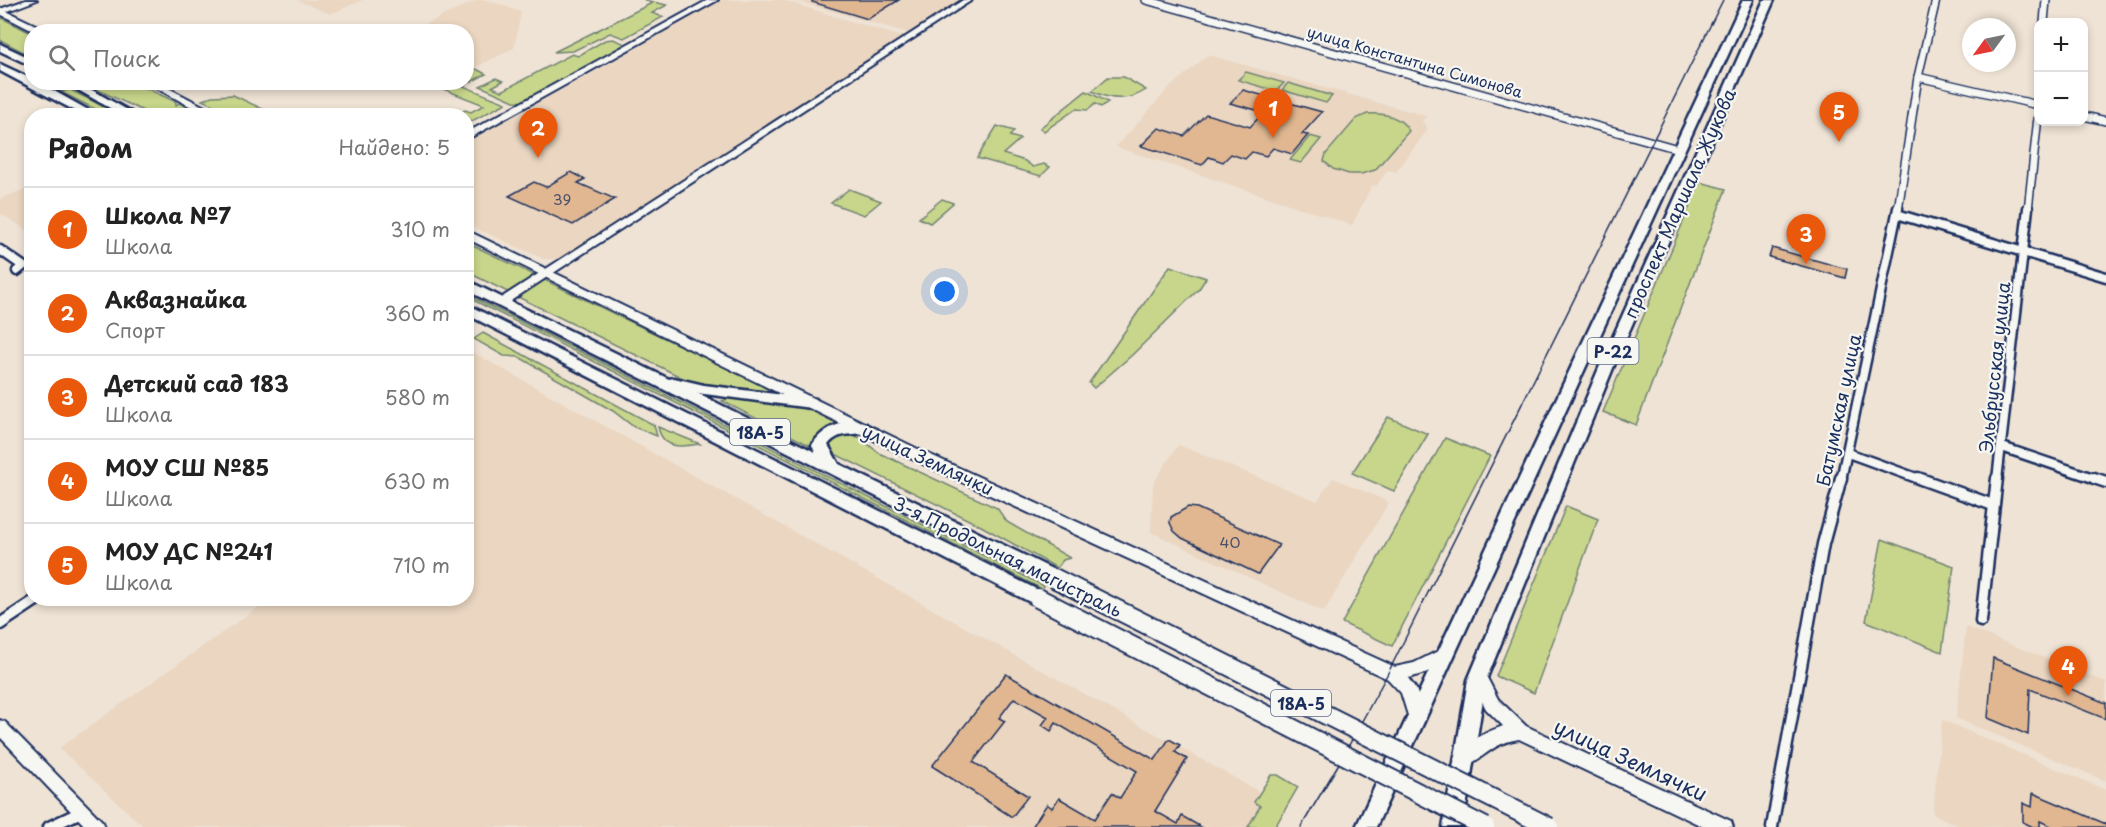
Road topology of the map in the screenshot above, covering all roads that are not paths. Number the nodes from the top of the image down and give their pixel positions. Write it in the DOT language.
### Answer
graph roads {
  1 [pos="33,0"];
  2 [pos="714,0"];
  3 [pos="968,0"];
  4 [pos="1146,0"];
  5 [pos="1748,0"];
  6 [pos="1769,0"];
  7 [pos="1936,0"];
  8 [pos="2046,0"];
  9 [pos="0,11"];
  10 [pos="2044,18"];
  11 [pos="27,24"];
  12 [pos="0,47"];
  13 [pos="24,59"];
  14 [pos="0,67"];
  15 [pos="1918,77"];
  16 [pos="24,80"];
  17 [pos="44,90"];
  18 [pos="84,90"];
  19 [pos="165,90"];
  20 [pos="2034,104"];
  21 [pos="79,108"];
  22 [pos="119,108"];
  23 [pos="202,108"];
  24 [pos="2088,117"];
  25 [pos="2106,121"];
  26 [pos="2037,126"];
  27 [pos="474,133"];
  28 [pos="1678,149"];
  29 [pos="1897,214"];
  30 [pos="474,237"];
  31 [pos="0,250"];
  32 [pos="2023,252"];
  33 [pos="18,271"];
  34 [pos="548,273"];
  35 [pos="2106,277"];
  36 [pos="474,288"];
  37 [pos="506,304"];
  38 [pos="474,312"];
  39 [pos="647,376"];
  40 [pos="811,403"];
  41 [pos="861,428"];
  42 [pos="2002,447"];
  43 [pos="1848,453"];
  44 [pos="835,470"];
  45 [pos="2106,482"];
  46 [pos="1993,505"];
  47 [pos="27,606"];
  48 [pos="1981,621"];
  49 [pos="0,624"];
  50 [pos="1444,655"];
  51 [pos="1395,674"];
  52 [pos="1478,678"];
  53 [pos="1416,717"];
  54 [pos="0,727"];
  55 [pos="1520,731"];
  56 [pos="1463,759"];
  57 [pos="81,812"];
  58 [pos="49,827"];
  59 [pos="97,827"];
  60 [pos="1366,827"];
  61 [pos="1453,827"];
  62 [pos="1485,827"];
  63 [pos="1549,827"];
  64 [pos="1724,827"];
  65 [pos="1773,827"];
  1 -- 9 [label="street"];
  2 -- 27 [label="main road"];
  3 -- 34 [label="street"];
  4 -- 28 [label="street, улица Константина Симонова"];
  5 -- 28 [label="highway, проспект Маршала Жукова / Р-22"];
  6 -- 52 [label="highway, проспект Маршала Жукова / Р-22"];
  7 -- 15 [label="street, Батумская улица"];
  8 -- 10 [label="street"];
  9 -- 11 [label="main road"];
  12 -- 13 [label="highway"];
  14 -- 16 [label="highway"];
  15 -- 20 [label="street"];
  15 -- 29 [label="street, Батумская улица"];
  17 -- 21 [label="highway"];
  18 -- 22 [label="highway"];
  19 -- 23 [label="main road"];
  24 -- 25 [label="street"];
  26 -- 32 [label="street, Эльбрусская улица"];
  28 -- 50 [label="highway, проспект Маршала Жукова / Р-22"];
  29 -- 32 [label="street"];
  29 -- 43 [label="street, Батумская улица"];
  30 -- 34 [label="main road, улица Землячки"];
  31 -- 33 [label="street"];
  32 -- 35 [label="street"];
  32 -- 42 [label="street, Эльбрусская улица"];
  34 -- 37 [label="street"];
  34 -- 40 [label="main road, улица Землячки"];
  36 -- 37 [label="highway, 3-я Продольная магистраль / 18А-5"];
  37 -- 39 [label="highway, 3-я Продольная магистраль / 18А-5"];
  38 -- 62 [label="highway, 3-я Продольная магистраль / 18А-5, bridge"];
  39 -- 40 [label="highway"];
  39 -- 44 [label="highway, 3-я Продольная магистраль / 18А-5"];
  40 -- 41 [label="main road, улица Землячки"];
  41 -- 44 [label="highway"];
  41 -- 51 [label="main road, улица Землячки"];
  42 -- 45 [label="street"];
  42 -- 46 [label="street, Эльбрусская улица"];
  43 -- 46 [label="street"];
  43 -- 65 [label="street, Батумская улица"];
  44 -- 63 [label="highway, 3-я Продольная магистраль / 18А-5, bridge"];
  46 -- 48 [label="street, Эльбрусская улица"];
  47 -- 49 [label="street"];
  50 -- 51 [label="main road"];
  50 -- 53 [label="highway, проспект Маршала Жукова / Р-22"];
  51 -- 53 [label="main road"];
  52 -- 55 [label="main road, улица Землячки"];
  52 -- 56 [label="highway, проспект Маршала Жукова / Р-22"];
  53 -- 60 [label="highway, Р-22"];
  54 -- 57 [label="street"];
  55 -- 56 [label="main road"];
  55 -- 64 [label="main road, улица Землячки"];
  56 -- 61 [label="highway, Р-22"];
  57 -- 58 [label="street"];
  57 -- 59 [label="street"];
}
